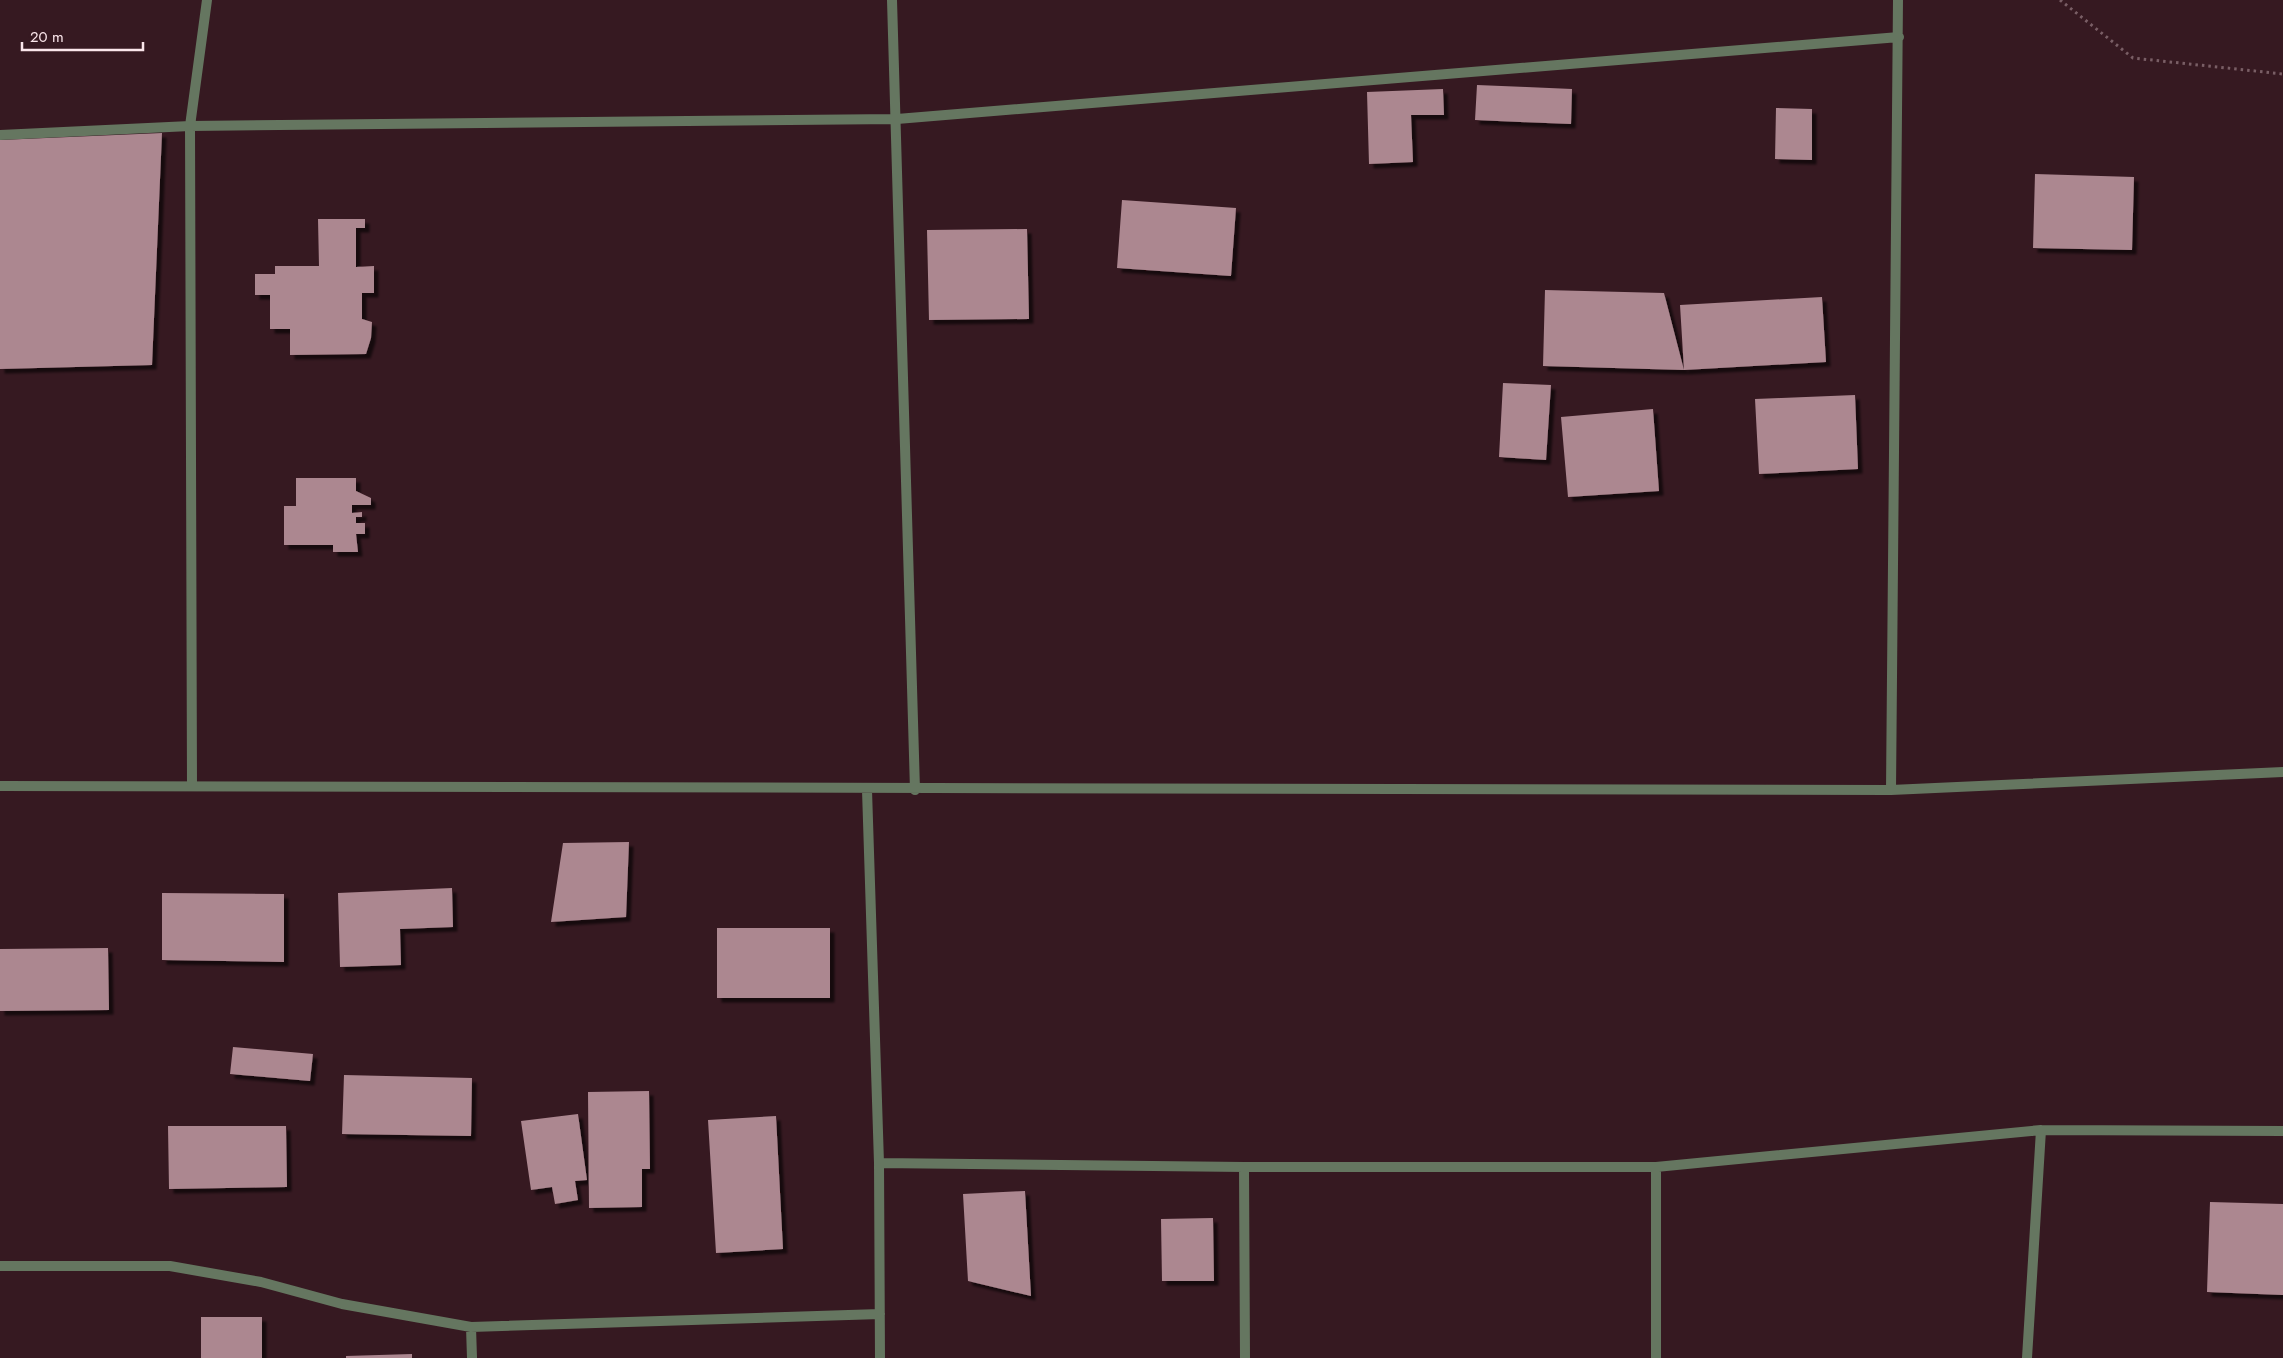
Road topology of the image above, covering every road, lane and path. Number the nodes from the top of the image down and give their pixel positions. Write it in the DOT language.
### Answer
graph roads {
  1 [pos="207,0"];
  2 [pos="892,0"];
  3 [pos="1898,0"];
  4 [pos="2060,0"];
  5 [pos="1899,37"];
  6 [pos="2283,74"];
  7 [pos="896,119"];
  8 [pos="190,126"];
  9 [pos="0,135"];
  10 [pos="2283,772"];
  11 [pos="0,786"];
  12 [pos="192,786"];
  13 [pos="867,790"];
  14 [pos="915,790"];
  15 [pos="1890,790"];
  16 [pos="2041,1130"];
  17 [pos="2283,1131"];
  18 [pos="878,1163"];
  19 [pos="1244,1167"];
  20 [pos="1656,1167"];
  21 [pos="0,1266"];
  22 [pos="880,1314"];
  23 [pos="471,1326"];
  24 [pos="472,1358"];
  25 [pos="880,1358"];
  26 [pos="1246,1358"];
  27 [pos="1656,1358"];
  28 [pos="2026,1358"];
  1 -- 8 [label="street"];
  2 -- 7 [label="street"];
  3 -- 5 [label="street"];
  4 -- 6 [label="path"];
  5 -- 7 [label="street"];
  5 -- 15 [label="street"];
  7 -- 8 [label="street"];
  7 -- 14 [label="street"];
  8 -- 9 [label="street"];
  8 -- 12 [label="street"];
  10 -- 15 [label="street"];
  11 -- 12 [label="street"];
  12 -- 13 [label="street"];
  13 -- 14 [label="street"];
  13 -- 18 [label="street"];
  14 -- 15 [label="street"];
  16 -- 17 [label="street"];
  16 -- 20 [label="street"];
  16 -- 28 [label="street"];
  18 -- 19 [label="street"];
  18 -- 22 [label="street"];
  19 -- 20 [label="street"];
  19 -- 26 [label="street"];
  20 -- 27 [label="street"];
  21 -- 23 [label="street"];
  22 -- 23 [label="street"];
  22 -- 25 [label="street"];
  23 -- 24 [label="street"];
}
